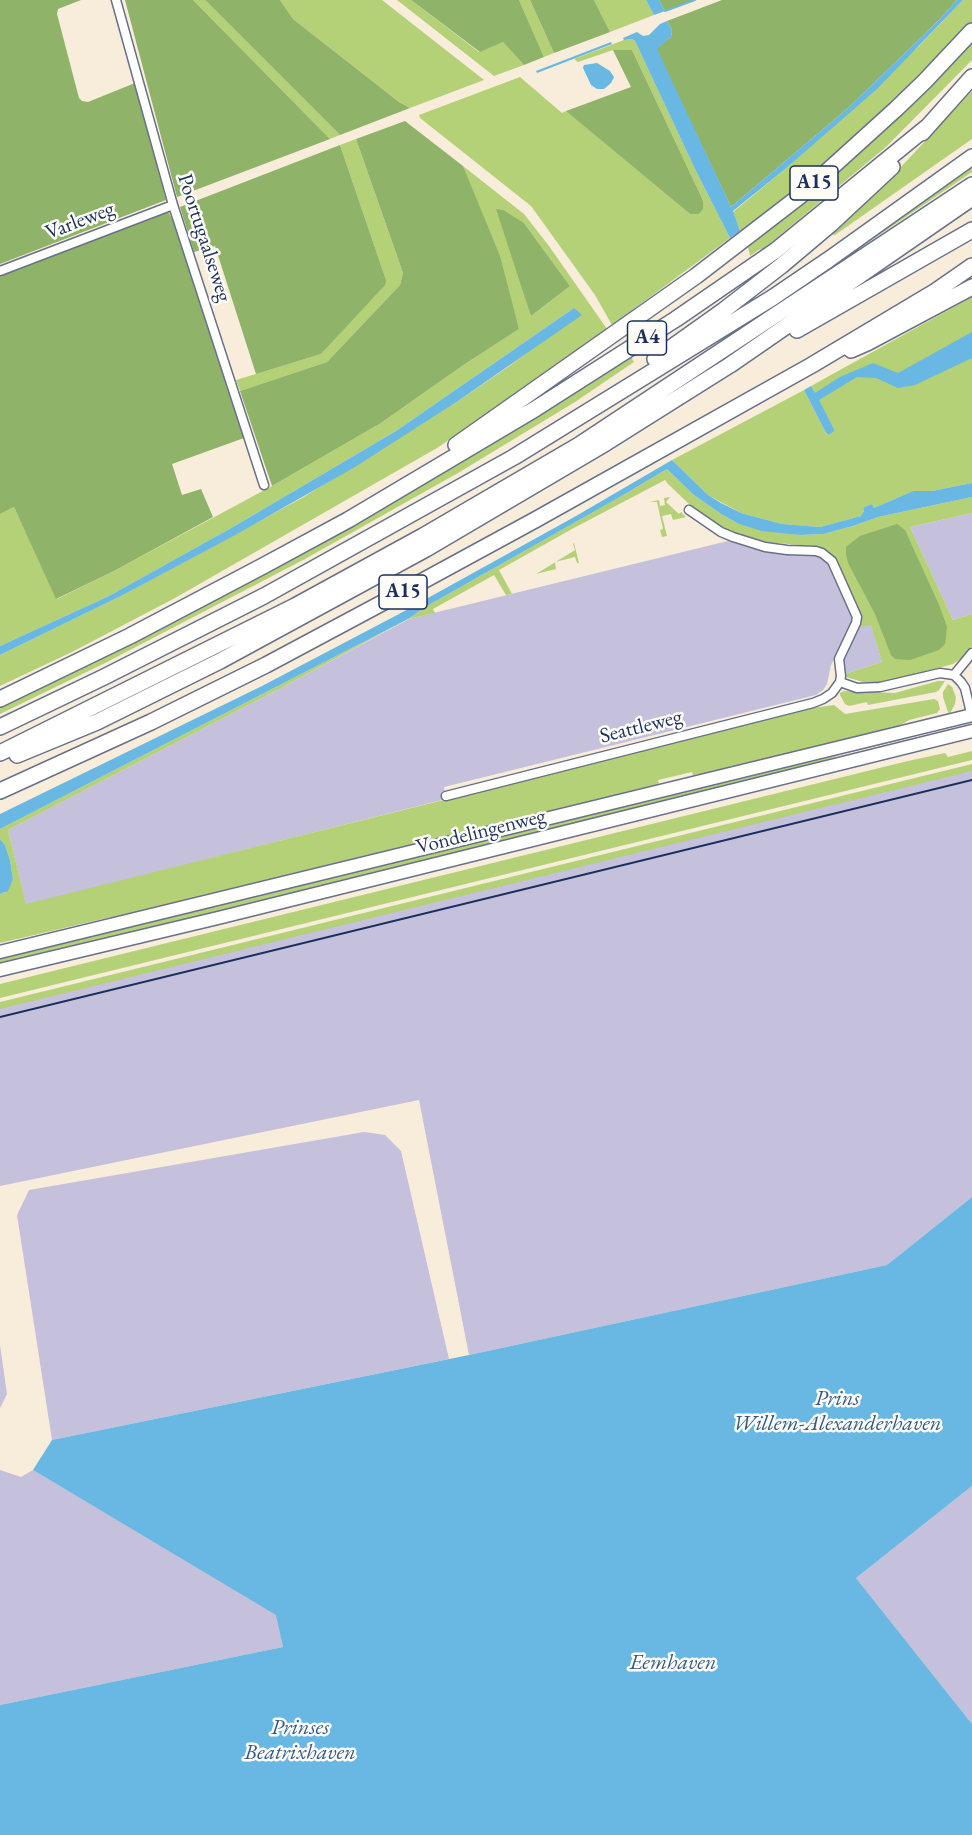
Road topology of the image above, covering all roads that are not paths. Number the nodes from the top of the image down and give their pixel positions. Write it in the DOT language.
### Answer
graph roads {
  1 [pos="116,0"];
  2 [pos="972,31"];
  3 [pos="972,77"];
  4 [pos="927,127"];
  5 [pos="972,157"];
  6 [pos="972,185"];
  7 [pos="972,198"];
  8 [pos="173,205"];
  9 [pos="972,230"];
  10 [pos="972,266"];
  11 [pos="0,271"];
  12 [pos="972,287"];
  13 [pos="730,365"];
  14 [pos="804,370"];
  15 [pos="514,457"];
  16 [pos="264,485"];
  17 [pos="689,510"];
  18 [pos="348,520"];
  19 [pos="972,653"];
  20 [pos="954,675"];
  21 [pos="840,682"];
  22 [pos="0,699"];
  23 [pos="972,716"];
  24 [pos="0,727"];
  25 [pos="972,731"];
  26 [pos="0,753"];
  27 [pos="0,762"];
  28 [pos="0,791"];
  29 [pos="446,796"];
  30 [pos="0,952"];
  31 [pos="0,970"];
  1 -- 8 [label="street, Poortugaalseweg"];
  2 -- 18 [label="highway, A15"];
  3 -- 4 [label="highway, A4"];
  4 -- 15 [label="highway, A4"];
  4 -- 18 [label="highway, A4"];
  5 -- 15 [label="highway"];
  6 -- 26 [label="highway, A15"];
  7 -- 13 [label="highway, A15"];
  8 -- 11 [label="street, Varleweg"];
  8 -- 16 [label="street, Poortugaalseweg"];
  9 -- 13 [label="highway, A15"];
  10 -- 14 [label="highway, A15"];
  12 -- 14 [label="highway, A15"];
  13 -- 27 [label="highway, A15"];
  14 -- 28 [label="highway, A15"];
  15 -- 24 [label="highway"];
  17 -- 21 [label="street"];
  18 -- 22 [label="highway, A15"];
  19 -- 20 [label="street"];
  20 -- 21 [label="street"];
  20 -- 23 [label="street"];
  21 -- 29 [label="street, Seattleweg"];
  23 -- 30 [label="main road, Vondelingenweg"];
  25 -- 31 [label="main road, Vondelingenweg"];
}
